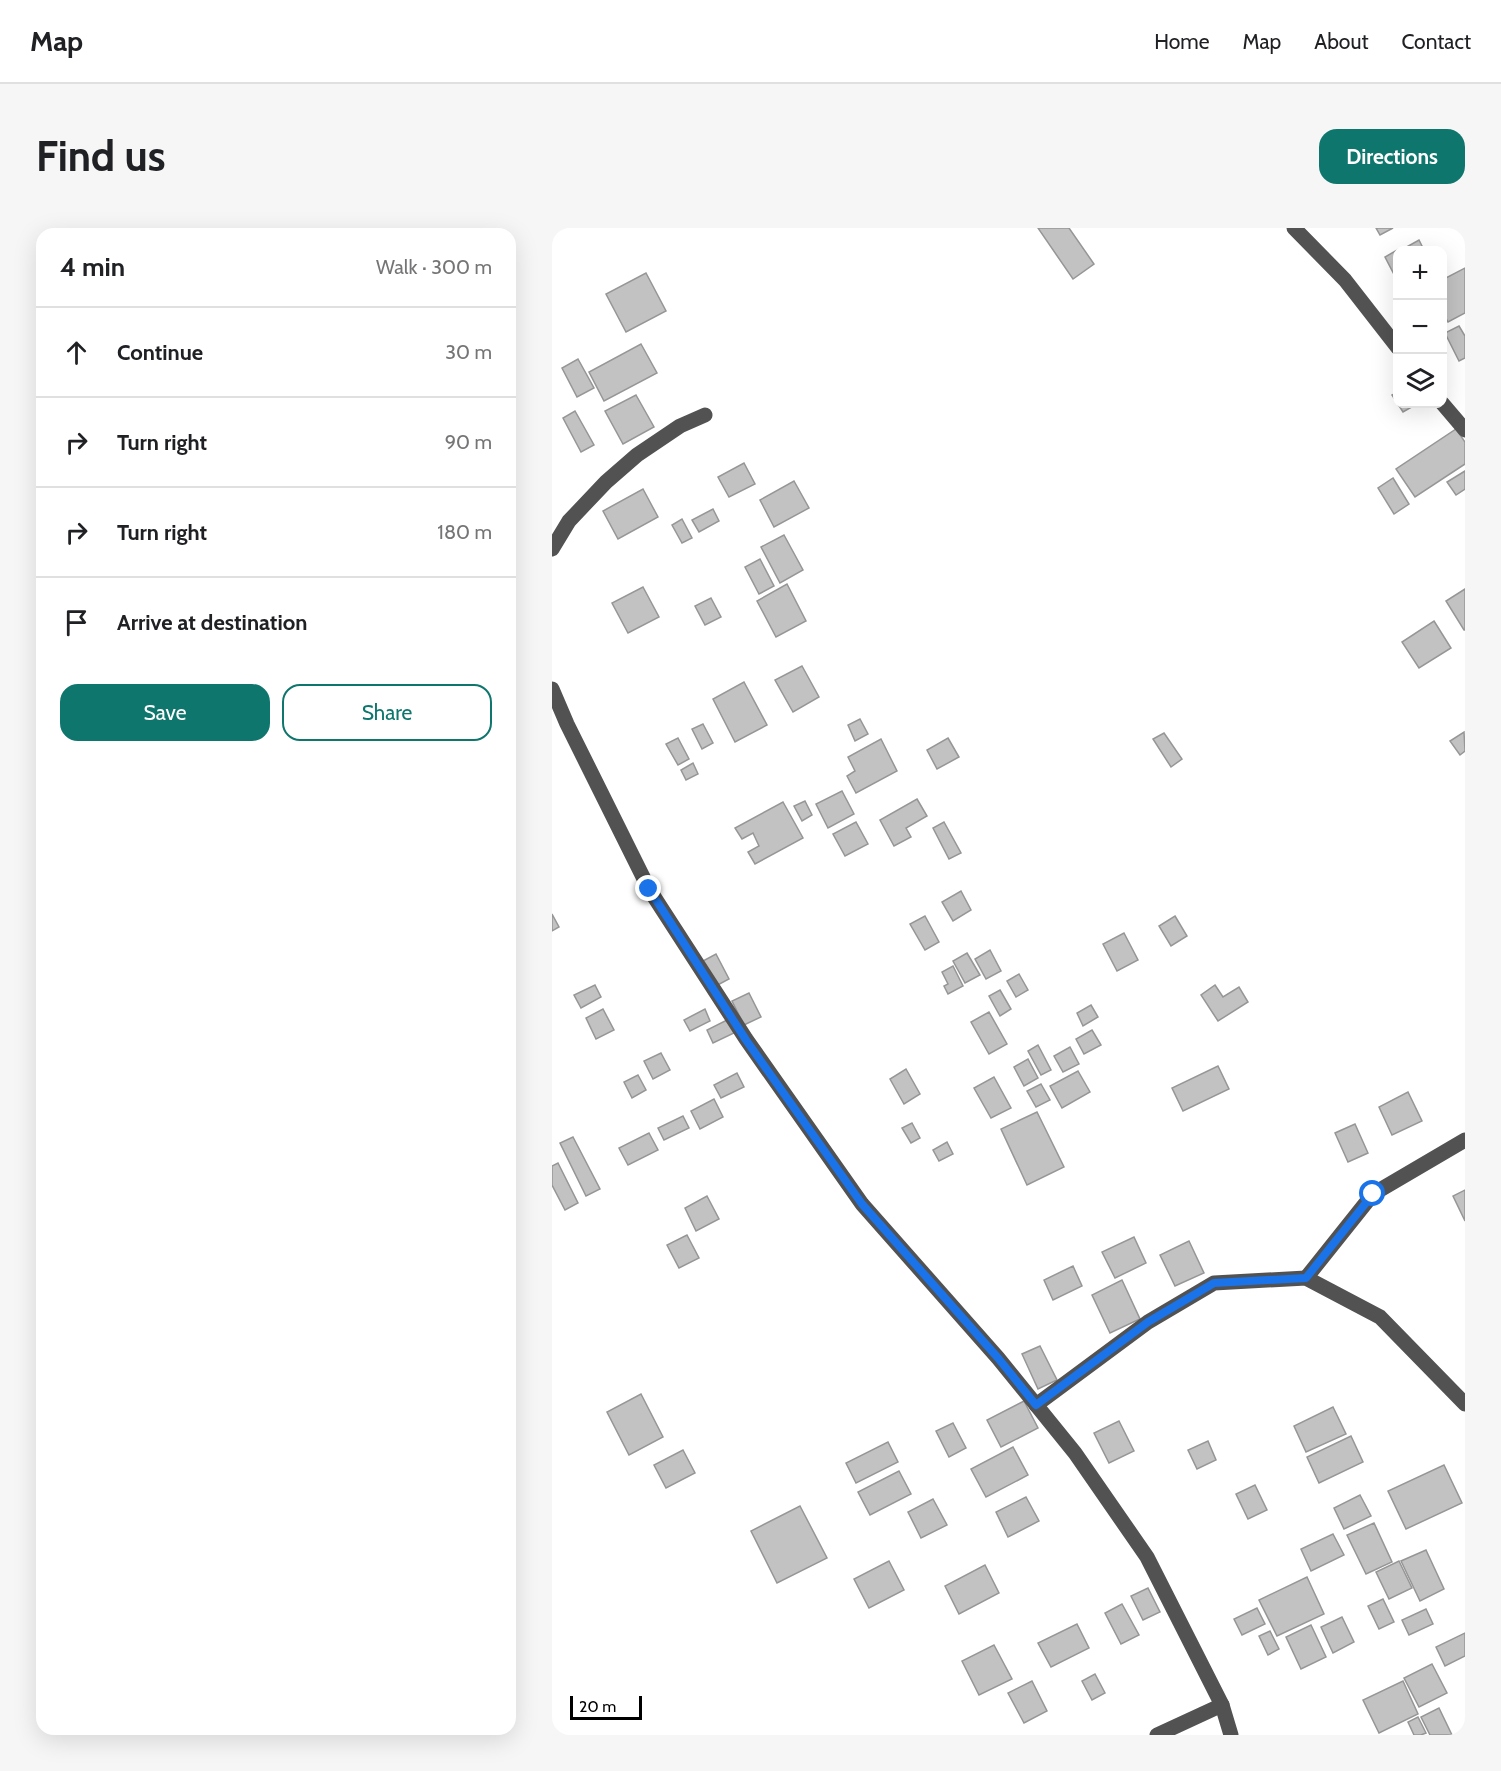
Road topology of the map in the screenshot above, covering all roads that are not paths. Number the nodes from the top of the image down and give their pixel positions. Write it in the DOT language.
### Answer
graph roads {
  1 [pos="1294,228"];
  2 [pos="1393,342"];
  3 [pos="1447,408"];
  4 [pos="705,415"];
  5 [pos="1465,429"];
  6 [pos="552,549"];
  7 [pos="552,689"];
  8 [pos="1465,1140"];
  9 [pos="1306,1278"];
  10 [pos="1465,1404"];
  11 [pos="1036,1405"];
  12 [pos="1222,1705"];
  13 [pos="1157,1735"];
  14 [pos="1231,1735"];
  1 -- 2 [label="street"];
  3 -- 5 [label="street"];
  4 -- 6 [label="street"];
  7 -- 11 [label="street"];
  8 -- 9 [label="street"];
  9 -- 10 [label="street"];
  9 -- 11 [label="street"];
  11 -- 12 [label="street"];
  12 -- 13 [label="street"];
  12 -- 14 [label="street"];
}
